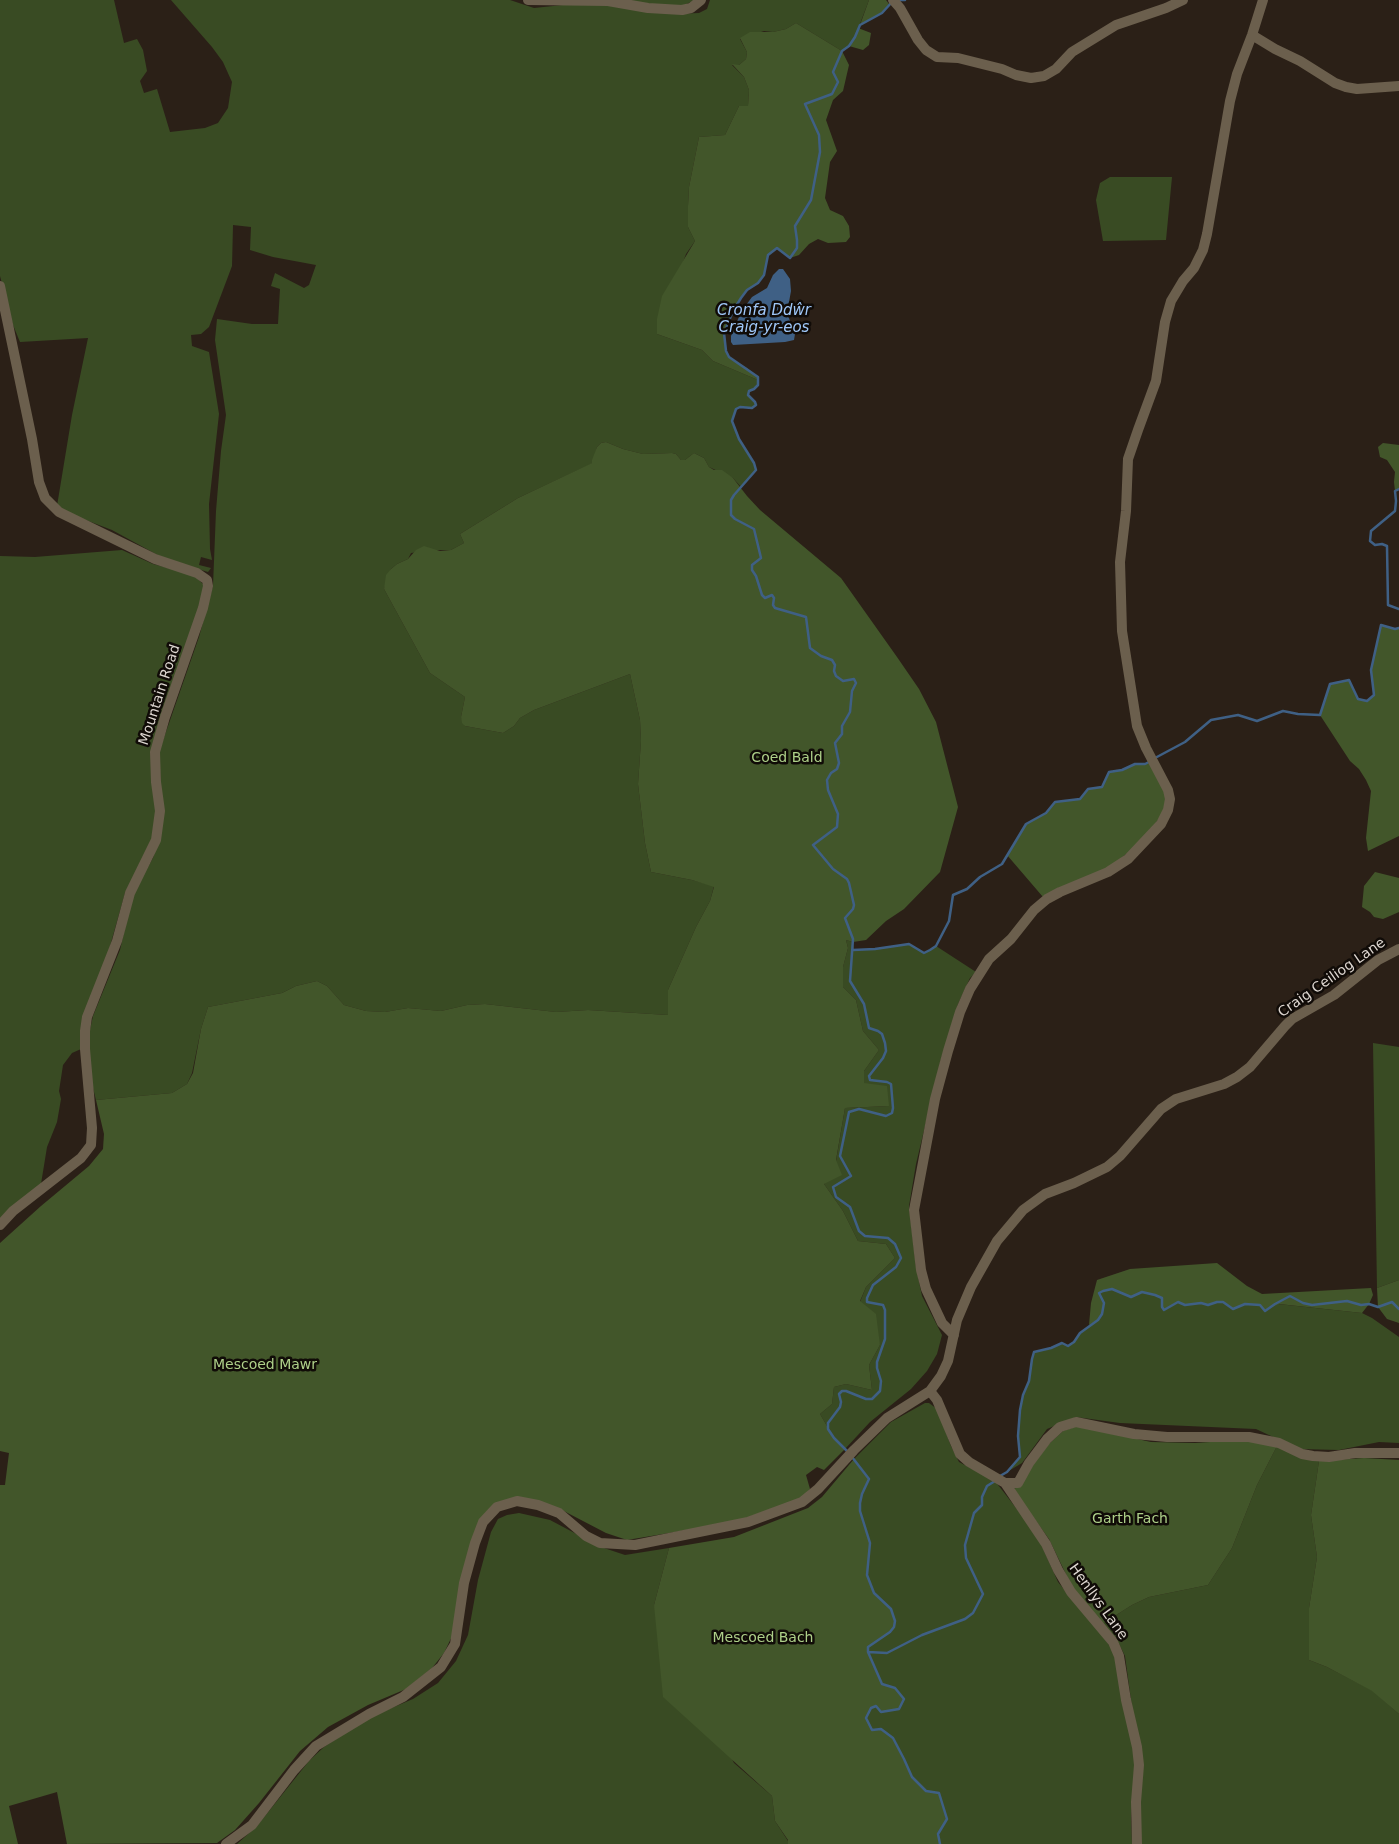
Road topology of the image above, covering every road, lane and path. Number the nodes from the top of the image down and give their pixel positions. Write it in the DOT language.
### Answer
graph roads {
  1 [pos="528,0"];
  2 [pos="701,0"];
  3 [pos="893,0"];
  4 [pos="1183,0"];
  5 [pos="1262,0"];
  6 [pos="1252,35"];
  7 [pos="1399,86"];
  8 [pos="0,286"];
  9 [pos="1399,949"];
  10 [pos="0,1225"];
  11 [pos="954,1336"];
  12 [pos="930,1391"];
  13 [pos="1399,1453"];
  14 [pos="1005,1484"];
  15 [pos="226,1844"];
  16 [pos="1138,1844"];
  1 -- 2 [label="street"];
  3 -- 4 [label="street"];
  5 -- 6 [label="street"];
  6 -- 7 [label="street"];
  6 -- 11 [label="street"];
  8 -- 10 [label="street, Mountain Road"];
  9 -- 11 [label="street, Craig Ceiliog Lane"];
  11 -- 12 [label="street, Craig Ceiliog Lane"];
  12 -- 14 [label="street, Henllys Lane"];
  12 -- 15 [label="street"];
  13 -- 14 [label="street"];
  14 -- 16 [label="street, Henllys Lane"];
}
